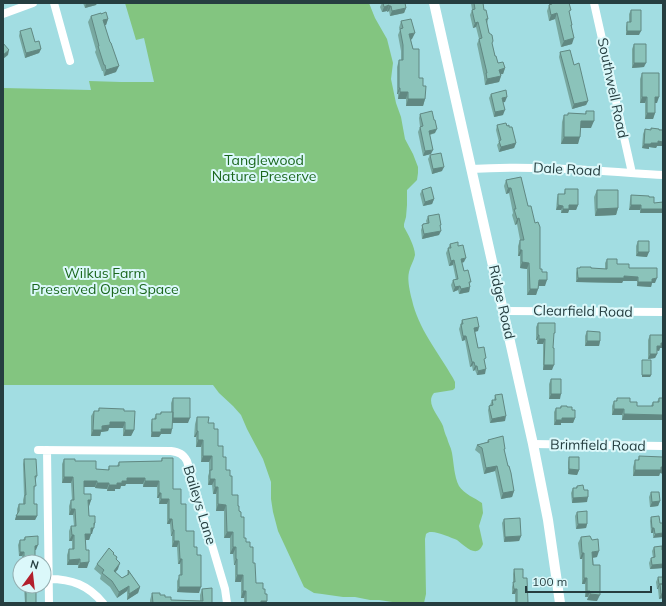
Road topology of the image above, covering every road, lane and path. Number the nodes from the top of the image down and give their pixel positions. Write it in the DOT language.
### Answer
graph roads {
  1 [pos="33,3"];
  2 [pos="54,3"];
  3 [pos="434,3"];
  4 [pos="594,3"];
  5 [pos="3,14"];
  6 [pos="70,61"];
  7 [pos="471,169"];
  8 [pos="632,173"];
  9 [pos="663,175"];
  10 [pos="504,311"];
  11 [pos="663,312"];
  12 [pos="533,444"];
  13 [pos="663,446"];
  14 [pos="38,450"];
  15 [pos="47,450"];
  16 [pos="49,554"];
  17 [pos="52,579"];
  18 [pos="103,603"];
  19 [pos="227,603"];
  20 [pos="560,603"];
  1 -- 5 [label="street"];
  2 -- 6 [label="street"];
  3 -- 7 [label="street, Ridge Road"];
  4 -- 8 [label="street, Southwell Road"];
  7 -- 8 [label="street, Dale Road"];
  7 -- 10 [label="street, Ridge Road"];
  8 -- 9 [label="street, Dale Road"];
  10 -- 11 [label="street, Clearfield Road"];
  10 -- 12 [label="street, Ridge Road"];
  12 -- 13 [label="street, Brimfield Road"];
  12 -- 20 [label="street, Ridge Road"];
  14 -- 15 [label="street, Baileys Lane"];
  15 -- 16 [label="street"];
  15 -- 19 [label="street, Baileys Lane"];
  17 -- 18 [label="street"];
}
